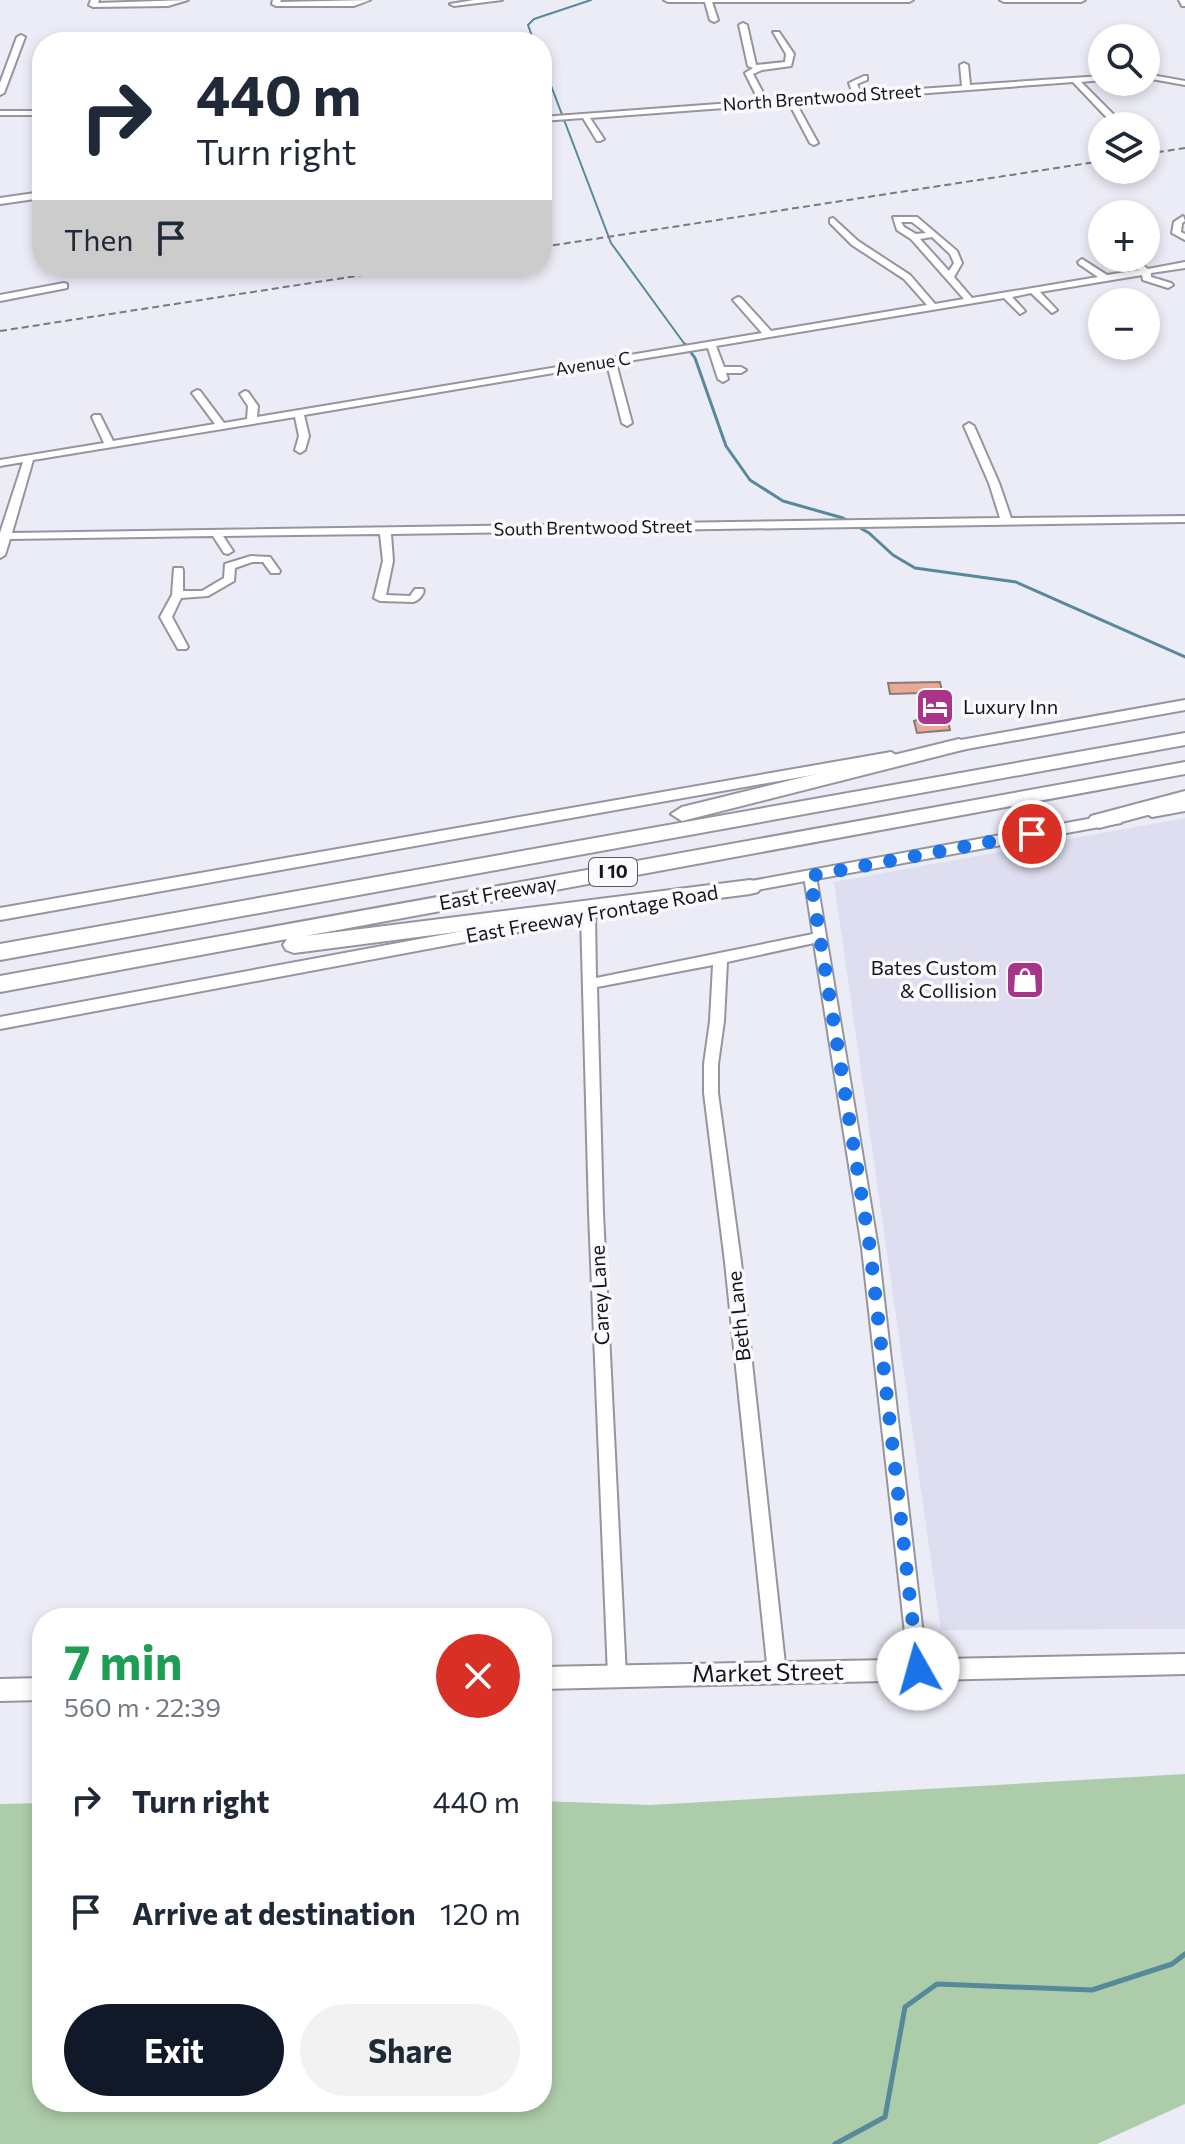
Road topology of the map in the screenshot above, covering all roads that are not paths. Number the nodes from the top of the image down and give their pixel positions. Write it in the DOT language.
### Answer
graph roads {
  1 [pos="95,0"];
  2 [pos="184,0"];
  3 [pos="277,0"];
  4 [pos="366,0"];
  5 [pos="498,0"];
  6 [pos="668,0"];
  7 [pos="1004,0"];
  8 [pos="1050,0"];
  9 [pos="1081,0"];
  10 [pos="708,1"];
  11 [pos="906,1"];
  12 [pos="454,2"];
  13 [pos="454,18"];
  14 [pos="714,20"];
  15 [pos="743,25"];
  16 [pos="776,34"];
  17 [pos="21,37"];
  18 [pos="964,65"];
  19 [pos="760,68"];
  20 [pos="845,75"];
  21 [pos="864,78"];
  22 [pos="1088,79"];
  23 [pos="1160,79"];
  24 [pos="1075,80"];
  25 [pos="853,83"];
  26 [pos="1185,83"];
  27 [pos="966,88"];
  28 [pos="0,93"];
  29 [pos="858,96"];
  30 [pos="791,100"];
  31 [pos="764,102"];
  32 [pos="1106,112"];
  33 [pos="0,113"];
  34 [pos="32,113"];
  35 [pos="585,116"];
  36 [pos="552,119"];
  37 [pos="600,139"];
  38 [pos="814,143"];
  39 [pos="32,196"];
  40 [pos="0,201"];
  41 [pos="1183,219"];
  42 [pos="833,221"];
  43 [pos="934,234"];
  44 [pos="914,237"];
  45 [pos="1185,237"];
  46 [pos="1082,262"];
  47 [pos="1185,265"];
  48 [pos="1160,269"];
  49 [pos="1140,272"];
  50 [pos="1146,272"];
  51 [pos="949,278"];
  52 [pos="1105,278"];
  53 [pos="1168,285"];
  54 [pos="64,286"];
  55 [pos="1033,290"];
  56 [pos="1006,295"];
  57 [pos="0,298"];
  58 [pos="738,300"];
  59 [pos="970,301"];
  60 [pos="933,307"];
  61 [pos="1052,310"];
  62 [pos="1020,311"];
  63 [pos="769,335"];
  64 [pos="711,344"];
  65 [pos="611,361"];
  66 [pos="741,370"];
  67 [pos="197,393"];
  68 [pos="245,394"];
  69 [pos="299,413"];
  70 [pos="97,417"];
  71 [pos="252,421"];
  72 [pos="627,423"];
  73 [pos="221,426"];
  74 [pos="969,426"];
  75 [pos="110,445"];
  76 [pos="300,450"];
  77 [pos="29,458"];
  78 [pos="0,463"];
  79 [pos="1185,519"];
  80 [pos="1007,523"];
  81 [pos="385,531"];
  82 [pos="216,533"];
  83 [pos="256,533"];
  84 [pos="3,536"];
  85 [pos="228,551"];
  86 [pos="0,555"];
  87 [pos="251,559"];
  88 [pos="178,570"];
  89 [pos="275,571"];
  90 [pos="419,591"];
  91 [pos="177,595"];
  92 [pos="182,647"];
  93 [pos="1185,705"];
  94 [pos="1185,739"];
  95 [pos="959,745"];
  96 [pos="1185,768"];
  97 [pos="1185,798"];
  98 [pos="1185,806"];
  99 [pos="1099,821"];
  100 [pos="533,854"];
  101 [pos="810,876"];
  102 [pos="750,887"];
  103 [pos="0,914"];
  104 [pos="588,914"];
  105 [pos="820,937"];
  106 [pos="0,952"];
  107 [pos="720,959"];
  108 [pos="41,977"];
  109 [pos="592,983"];
  110 [pos="0,984"];
  111 [pos="0,1023"];
  112 [pos="1185,1664"];
  113 [pos="918,1669"];
  114 [pos="777,1673"];
  115 [pos="617,1676"];
  116 [pos="552,1678"];
  117 [pos="32,1689"];
  118 [pos="0,1690"];
  1 -- 2 [label="street"];
  3 -- 4 [label="street"];
  5 -- 12 [label="street"];
  6 -- 10 [label="street"];
  7 -- 8 [label="street"];
  8 -- 9 [label="street"];
  10 -- 11 [label="street"];
  10 -- 14 [label="street"];
  12 -- 13 [label="street"];
  15 -- 19 [label="street"];
  16 -- 19 [label="street"];
  17 -- 28 [label="street"];
  18 -- 27 [label="street"];
  19 -- 31 [label="street"];
  20 -- 25 [label="street"];
  21 -- 25 [label="street"];
  22 -- 24 [label="street, North Brentwood Street"];
  23 -- 26 [label="street"];
  24 -- 27 [label="street, North Brentwood Street"];
  24 -- 32 [label="street"];
  25 -- 29 [label="street"];
  27 -- 29 [label="street, North Brentwood Street"];
  29 -- 30 [label="street, North Brentwood Street"];
  30 -- 31 [label="street, North Brentwood Street"];
  30 -- 38 [label="street"];
  31 -- 35 [label="street, North Brentwood Street"];
  33 -- 34 [label="street"];
  35 -- 36 [label="street, North Brentwood Street"];
  35 -- 37 [label="street"];
  39 -- 40 [label="street"];
  41 -- 45 [label="street"];
  42 -- 60 [label="street"];
  43 -- 44 [label="street"];
  43 -- 44 [label="street"];
  43 -- 51 [label="street"];
  44 -- 51 [label="street"];
  46 -- 52 [label="street"];
  47 -- 48 [label="street, Avenue C"];
  49 -- 52 [label="street, Avenue C"];
  50 -- 53 [label="street"];
  51 -- 59 [label="street"];
  52 -- 55 [label="street, Avenue C"];
  54 -- 57 [label="street"];
  55 -- 56 [label="street, Avenue C"];
  55 -- 61 [label="street"];
  56 -- 59 [label="street, Avenue C"];
  56 -- 62 [label="street"];
  58 -- 63 [label="street"];
  59 -- 60 [label="street, Avenue C"];
  60 -- 63 [label="street, Avenue C"];
  63 -- 64 [label="street, Avenue C"];
  64 -- 65 [label="street, Avenue C"];
  64 -- 66 [label="street"];
  65 -- 69 [label="street, Avenue C"];
  65 -- 72 [label="street"];
  67 -- 73 [label="street"];
  68 -- 71 [label="street"];
  69 -- 71 [label="street, Avenue C"];
  69 -- 76 [label="street"];
  70 -- 75 [label="street"];
  71 -- 73 [label="street, Avenue C"];
  73 -- 75 [label="street, Avenue C"];
  74 -- 80 [label="street"];
  75 -- 77 [label="street, Avenue C"];
  77 -- 78 [label="street, Avenue C"];
  77 -- 84 [label="street"];
  79 -- 80 [label="street, South Brentwood Street"];
  80 -- 81 [label="street, South Brentwood Street"];
  81 -- 83 [label="street, South Brentwood Street"];
  81 -- 90 [label="street"];
  82 -- 83 [label="street, South Brentwood Street"];
  82 -- 84 [label="street, South Brentwood Street"];
  82 -- 85 [label="street"];
  83 -- 87 [label="street"];
  84 -- 86 [label="street"];
  87 -- 89 [label="street"];
  87 -- 91 [label="street"];
  88 -- 91 [label="street"];
  91 -- 92 [label="street"];
  93 -- 95 [label="main road"];
  94 -- 100 [label="highway, East Freeway / I 10"];
  95 -- 100 [label="highway"];
  95 -- 103 [label="main road"];
  96 -- 108 [label="highway, East Freeway / I 10"];
  97 -- 99 [label="highway"];
  98 -- 99 [label="main road, East Freeway Frontage Road"];
  99 -- 101 [label="main road, East Freeway Frontage Road"];
  100 -- 106 [label="highway, East Freeway / I 10"];
  101 -- 102 [label="main road, East Freeway Frontage Road"];
  101 -- 105 [label="street"];
  102 -- 104 [label="main road, East Freeway Frontage Road"];
  102 -- 108 [label="highway"];
  104 -- 109 [label="street, Carey Lane"];
  104 -- 111 [label="main road, East Freeway Frontage Road"];
  105 -- 107 [label="street"];
  105 -- 113 [label="street"];
  107 -- 109 [label="street"];
  107 -- 114 [label="street, Beth Lane"];
  108 -- 110 [label="highway, East Freeway / I 10"];
  109 -- 115 [label="street, Carey Lane"];
  112 -- 113 [label="main road, Market Street"];
  113 -- 114 [label="main road, Market Street"];
  114 -- 115 [label="main road, Market Street"];
  115 -- 116 [label="main road, Market Street"];
  117 -- 118 [label="main road"];
}
